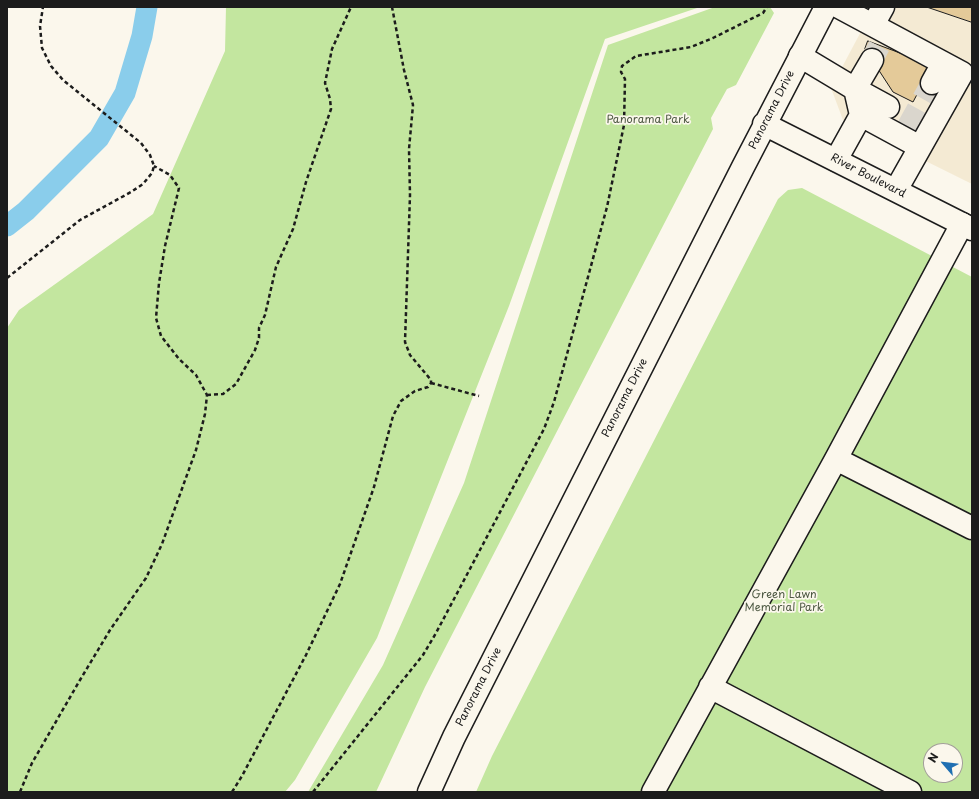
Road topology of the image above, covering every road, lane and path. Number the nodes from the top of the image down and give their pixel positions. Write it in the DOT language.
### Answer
graph roads {
  1 [pos="43,7"];
  2 [pos="351,7"];
  3 [pos="392,7"];
  4 [pos="767,7"];
  5 [pos="826,7"];
  6 [pos="839,7"];
  7 [pos="879,34"];
  8 [pos="800,56"];
  9 [pos="943,63"];
  10 [pos="932,83"];
  11 [pos="855,89"];
  12 [pos="888,106"];
  13 [pos="861,115"];
  14 [pos="764,124"];
  15 [pos="909,138"];
  16 [pos="836,160"];
  17 [pos="154,166"];
  18 [pos="896,190"];
  19 [pos="967,226"];
  20 [pos="7,278"];
  21 [pos="432,383"];
  22 [pos="207,395"];
  23 [pos="479,396"];
  24 [pos="836,460"];
  25 [pos="972,528"];
  26 [pos="710,687"];
  27 [pos="20,792"];
  28 [pos="232,792"];
  29 [pos="313,792"];
  30 [pos="429,792"];
  31 [pos="653,792"];
  32 [pos="910,792"];
  1 -- 17 [label="path"];
  2 -- 22 [label="path"];
  3 -- 21 [label="path"];
  4 -- 29 [label="path"];
  5 -- 8 [label="main road, Panorama Drive"];
  6 -- 7 [label="main road"];
  7 -- 9 [label="main road"];
  7 -- 11 [label="main road"];
  8 -- 11 [label="main road"];
  8 -- 14 [label="main road, Panorama Drive"];
  9 -- 10 [label="main road"];
  9 -- 15 [label="main road"];
  11 -- 12 [label="main road"];
  11 -- 13 [label="main road"];
  13 -- 15 [label="main road"];
  13 -- 16 [label="main road"];
  14 -- 16 [label="main road, River Boulevard"];
  14 -- 30 [label="main road, Panorama Drive"];
  15 -- 18 [label="main road"];
  16 -- 18 [label="main road, River Boulevard"];
  17 -- 20 [label="path"];
  17 -- 22 [label="path"];
  18 -- 19 [label="main road, River Boulevard"];
  19 -- 24 [label="main road"];
  21 -- 23 [label="path"];
  21 -- 28 [label="path"];
  22 -- 27 [label="path"];
  24 -- 25 [label="main road"];
  24 -- 26 [label="main road"];
  26 -- 31 [label="main road"];
  26 -- 32 [label="main road"];
}
